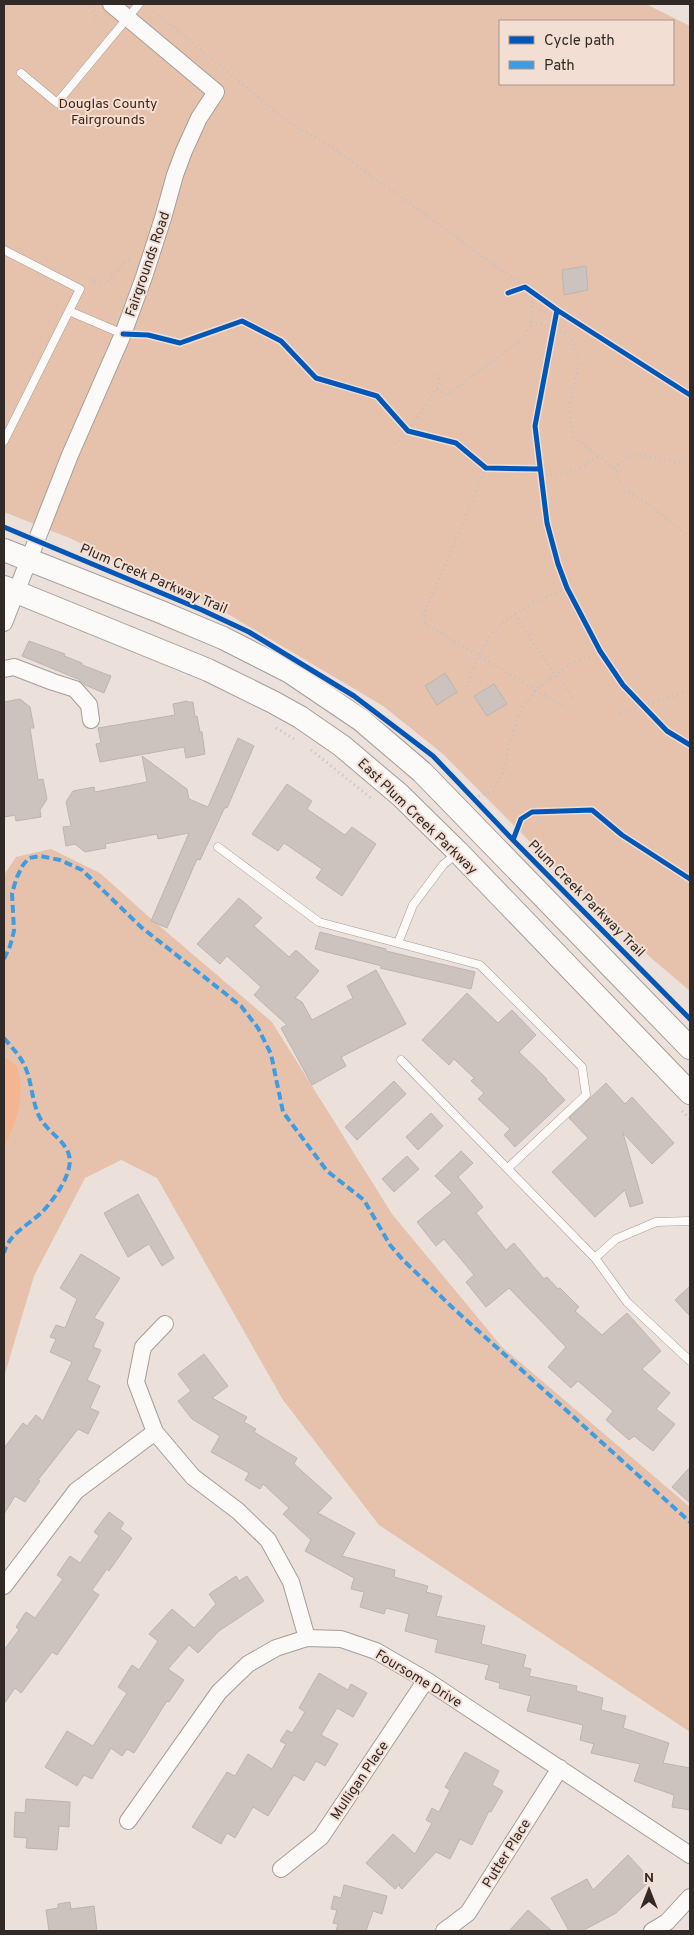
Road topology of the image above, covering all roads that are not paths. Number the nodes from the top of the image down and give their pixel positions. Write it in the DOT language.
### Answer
graph roads {
  1 [pos="112,4"];
  2 [pos="139,4"];
  3 [pos="128,18"];
  4 [pos="21,73"];
  5 [pos="4,250"];
  6 [pos="69,311"];
  7 [pos="123,334"];
  8 [pos="4,441"];
  9 [pos="4,550"];
  10 [pos="28,560"];
  11 [pos="10,589"];
  12 [pos="4,623"];
  13 [pos="4,669"];
  14 [pos="91,720"];
  15 [pos="218,847"];
  16 [pos="458,852"];
  17 [pos="398,943"];
  18 [pos="690,1048"];
  19 [pos="401,1060"];
  20 [pos="683,1099"];
  21 [pos="508,1168"];
  22 [pos="688,1220"];
  23 [pos="595,1258"];
  24 [pos="165,1324"];
  25 [pos="690,1360"];
  26 [pos="155,1432"];
  27 [pos="4,1586"];
  28 [pos="307,1638"];
  29 [pos="426,1680"];
  30 [pos="560,1768"];
  31 [pos="128,1821"];
  32 [pos="690,1855"];
  33 [pos="281,1869"];
  34 [pos="690,1897"];
  35 [pos="444,1931"];
  36 [pos="652,1931"];
  1 -- 3 [label="street, Fairgrounds Road"];
  2 -- 3 [label="lane"];
  3 -- 4 [label="lane"];
  3 -- 7 [label="street, Fairgrounds Road"];
  5 -- 6 [label="lane"];
  6 -- 7 [label="lane"];
  6 -- 8 [label="lane"];
  7 -- 10 [label="street, Fairgrounds Road"];
  9 -- 10 [label="main road"];
  10 -- 11 [label="street, Fairgrounds Road"];
  10 -- 18 [label="main road"];
  11 -- 12 [label="street, Fairgrounds Road"];
  11 -- 16 [label="main road, East Plum Creek Parkway"];
  13 -- 14 [label="street"];
  15 -- 17 [label="lane"];
  16 -- 17 [label="lane"];
  16 -- 20 [label="main road, East Plum Creek Parkway"];
  17 -- 21 [label="lane"];
  19 -- 21 [label="lane"];
  21 -- 23 [label="lane"];
  22 -- 23 [label="lane"];
  23 -- 25 [label="lane"];
  24 -- 26 [label="street"];
  26 -- 27 [label="street"];
  26 -- 28 [label="street"];
  28 -- 29 [label="street, Foursome Drive"];
  28 -- 31 [label="street, Foursome Drive"];
  29 -- 30 [label="street, Foursome Drive"];
  29 -- 33 [label="street, Mulligan Place"];
  30 -- 32 [label="street, Foursome Drive"];
  30 -- 35 [label="street, Putter Place"];
  34 -- 36 [label="street"];
}
